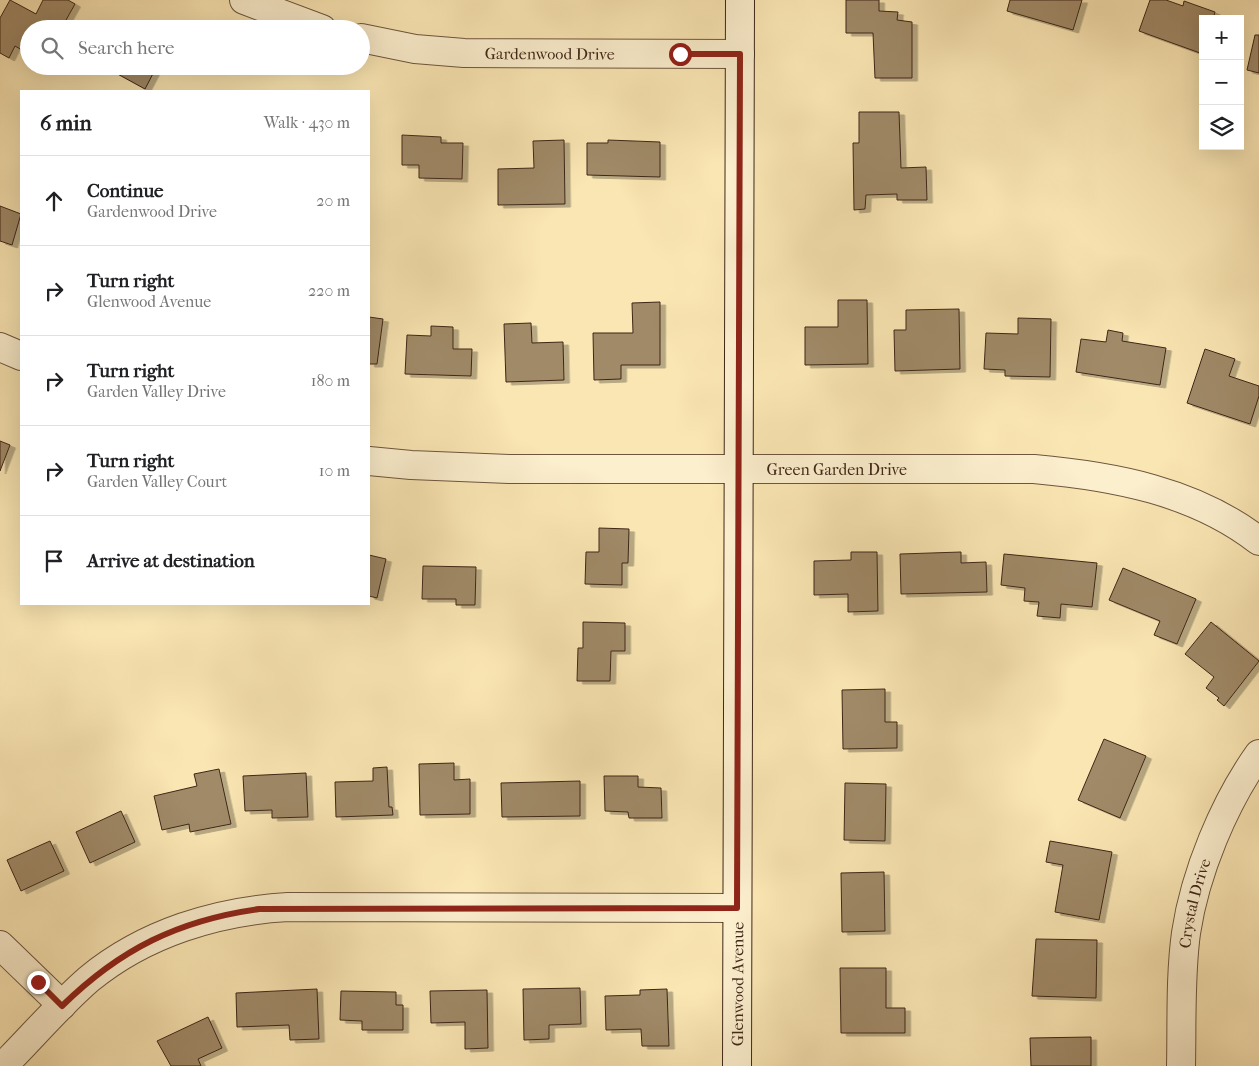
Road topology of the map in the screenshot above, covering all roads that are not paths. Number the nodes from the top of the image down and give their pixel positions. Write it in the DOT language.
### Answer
graph roads {
  1 [pos="244,0"];
  2 [pos="740,0"];
  3 [pos="298,20"];
  4 [pos="370,40"];
  5 [pos="740,54"];
  6 [pos="0,347"];
  7 [pos="20,356"];
  8 [pos="370,461"];
  9 [pos="738,469"];
  10 [pos="1259,541"];
  11 [pos="1259,754"];
  12 [pos="737,908"];
  13 [pos="0,945"];
  14 [pos="62,1006"];
  15 [pos="3,1066"];
  16 [pos="737,1066"];
  17 [pos="1181,1066"];
  1 -- 3 [label="street"];
  2 -- 5 [label="street, Glenwood Avenue"];
  4 -- 5 [label="street, Gardenwood Drive"];
  5 -- 9 [label="street, Glenwood Avenue"];
  6 -- 7 [label="street"];
  8 -- 9 [label="street, Green Garden Drive"];
  9 -- 10 [label="street, Green Garden Drive"];
  9 -- 12 [label="street, Glenwood Avenue"];
  11 -- 17 [label="street, Crystal Drive"];
  12 -- 14 [label="street"];
  12 -- 16 [label="street, Glenwood Avenue"];
  13 -- 14 [label="street"];
  14 -- 15 [label="street"];
}
